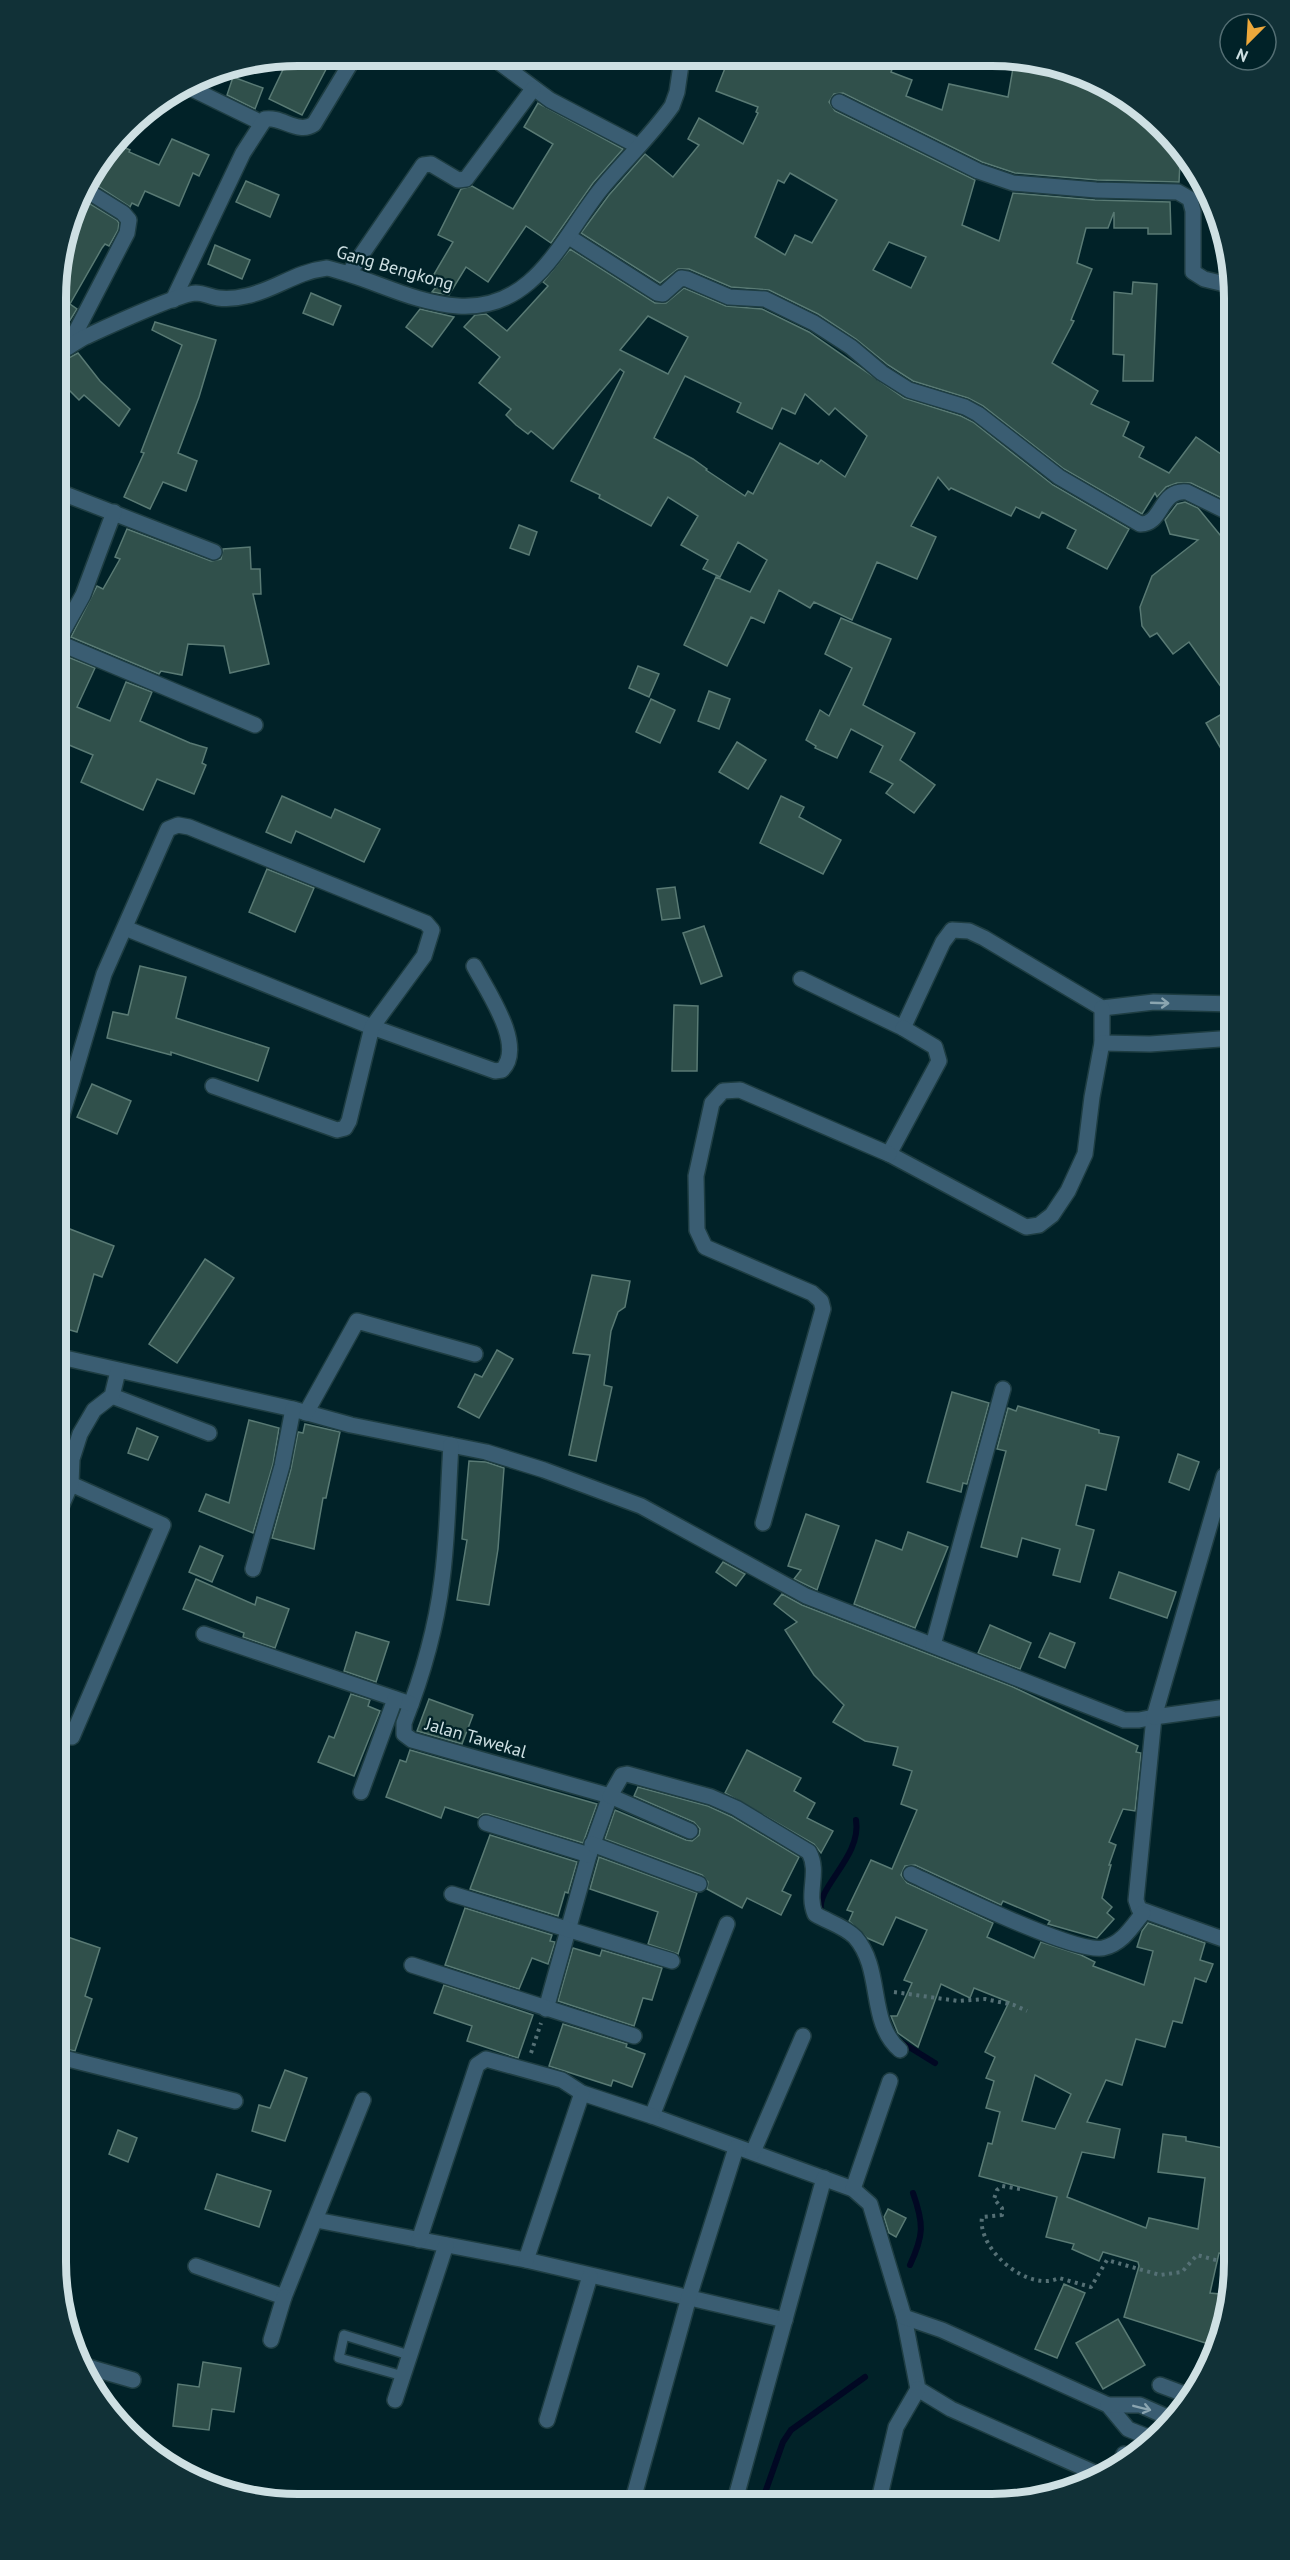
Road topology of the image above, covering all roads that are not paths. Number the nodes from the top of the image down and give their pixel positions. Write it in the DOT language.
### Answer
graph roads {
  1 [pos="349,66"];
  2 [pos="504,66"];
  3 [pos="681,66"];
  4 [pos="533,88"];
  5 [pos="195,90"];
  6 [pos="839,102"];
  7 [pos="262,123"];
  8 [pos="638,146"];
  9 [pos="91,193"];
  10 [pos="569,237"];
  11 [pos="349,273"];
  12 [pos="1224,284"];
  13 [pos="173,300"];
  14 [pos="66,345"];
  15 [pos="66,349"];
  16 [pos="66,494"];
  17 [pos="1224,510"];
  18 [pos="114,512"];
  19 [pos="214,552"];
  20 [pos="66,626"];
  21 [pos="66,646"];
  22 [pos="255,725"];
  23 [pos="124,927"];
  24 [pos="474,966"];
  25 [pos="801,980"];
  26 [pos="1224,1004"];
  27 [pos="1102,1008"];
  28 [pos="372,1027"];
  29 [pos="903,1028"];
  30 [pos="1224,1039"];
  31 [pos="1102,1043"];
  32 [pos="213,1086"];
  33 [pos="66,1090"];
  34 [pos="889,1154"];
  35 [pos="475,1354"];
  36 [pos="66,1358"];
  37 [pos="118,1371"];
  38 [pos="1003,1389"];
  39 [pos="112,1396"];
  40 [pos="300,1411"];
  41 [pos="209,1433"];
  42 [pos="450,1445"];
  43 [pos="1224,1476"];
  44 [pos="70,1484"];
  45 [pos="66,1494"];
  46 [pos="763,1523"];
  47 [pos="253,1569"];
  48 [pos="204,1634"];
  49 [pos="933,1645"];
  50 [pos="395,1699"];
  51 [pos="411,1704"];
  52 [pos="1224,1707"];
  53 [pos="1154,1717"];
  54 [pos="72,1737"];
  55 [pos="361,1792"];
  56 [pos="610,1796"];
  57 [pos="486,1823"];
  58 [pos="690,1831"];
  59 [pos="591,1850"];
  60 [pos="911,1874"];
  61 [pos="699,1884"];
  62 [pos="452,1894"];
  63 [pos="1143,1913"];
  64 [pos="727,1924"];
  65 [pos="570,1930"];
  66 [pos="1224,1940"];
  67 [pos="672,1961"];
  68 [pos="412,1965"];
  69 [pos="546,2009"];
  70 [pos="634,2036"];
  71 [pos="802,2036"];
  72 [pos="900,2050"];
  73 [pos="66,2059"];
  74 [pos="890,2081"];
  75 [pos="582,2093"];
  76 [pos="363,2100"];
  77 [pos="235,2101"];
  78 [pos="652,2116"];
  79 [pos="736,2148"];
  80 [pos="753,2152"];
  81 [pos="824,2178"];
  82 [pos="853,2189"];
  83 [pos="316,2220"];
  84 [pos="419,2240"];
  85 [pos="446,2245"];
  86 [pos="526,2260"];
  87 [pos="196,2266"];
  88 [pos="590,2276"];
  89 [pos="284,2297"];
  90 [pos="689,2297"];
  91 [pos="904,2317"];
  92 [pos="785,2320"];
  93 [pos="271,2340"];
  94 [pos="409,2355"];
  95 [pos="92,2368"];
  96 [pos="403,2376"];
  97 [pos="133,2380"];
  98 [pos="1160,2385"];
  99 [pos="918,2389"];
  100 [pos="1183,2394"];
  101 [pos="395,2400"];
  102 [pos="1107,2405"];
  103 [pos="1166,2416"];
  104 [pos="547,2420"];
  105 [pos="1146,2436"];
  106 [pos="1092,2471"];
  107 [pos="635,2494"];
  108 [pos="737,2494"];
  109 [pos="880,2494"];
  1 -- 7 [label="street"];
  2 -- 4 [label="street"];
  3 -- 8 [label="street, Gang Bengkong"];
  4 -- 8 [label="street"];
  4 -- 11 [label="street"];
  5 -- 7 [label="street"];
  6 -- 12 [label="street"];
  7 -- 13 [label="street"];
  8 -- 10 [label="street, Gang Bengkong"];
  9 -- 14 [label="street"];
  10 -- 11 [label="street, Gang Bengkong"];
  10 -- 17 [label="street"];
  11 -- 13 [label="street, Gang Bengkong"];
  13 -- 15 [label="street, Gang Bengkong"];
  16 -- 18 [label="street"];
  18 -- 19 [label="street"];
  18 -- 20 [label="street"];
  21 -- 22 [label="street"];
  23 -- 28 [label="street"];
  23 -- 28 [label="street"];
  23 -- 33 [label="street"];
  24 -- 28 [label="street"];
  25 -- 29 [label="street"];
  27 -- 26 [label="street, one-way"];
  27 -- 29 [label="street"];
  27 -- 31 [label="street"];
  28 -- 32 [label="street"];
  29 -- 34 [label="street"];
  30 -- 31 [label="street"];
  31 -- 34 [label="street"];
  34 -- 46 [label="street"];
  35 -- 40 [label="street"];
  36 -- 37 [label="street"];
  37 -- 39 [label="street"];
  37 -- 40 [label="street"];
  38 -- 49 [label="street"];
  39 -- 41 [label="street"];
  39 -- 44 [label="street"];
  40 -- 42 [label="street"];
  40 -- 47 [label="street"];
  42 -- 49 [label="street"];
  42 -- 51 [label="street, Jalan Tawekal"];
  43 -- 53 [label="street"];
  44 -- 45 [label="street"];
  44 -- 54 [label="street"];
  48 -- 50 [label="street"];
  49 -- 53 [label="street"];
  50 -- 51 [label="street"];
  50 -- 55 [label="street"];
  51 -- 56 [label="street, Jalan Tawekal"];
  52 -- 53 [label="street"];
  53 -- 63 [label="street"];
  56 -- 58 [label="street"];
  56 -- 59 [label="street"];
  56 -- 72 [label="street"];
  57 -- 59 [label="street"];
  59 -- 61 [label="street"];
  59 -- 65 [label="street"];
  60 -- 63 [label="street"];
  62 -- 65 [label="street"];
  63 -- 66 [label="street"];
  64 -- 78 [label="street"];
  65 -- 67 [label="street"];
  65 -- 69 [label="street"];
  68 -- 69 [label="street"];
  69 -- 70 [label="street"];
  71 -- 80 [label="street"];
  73 -- 77 [label="street"];
  74 -- 82 [label="street"];
  75 -- 78 [label="street"];
  75 -- 84 [label="street"];
  75 -- 86 [label="street"];
  76 -- 83 [label="street"];
  78 -- 79 [label="street"];
  79 -- 80 [label="street"];
  79 -- 90 [label="street"];
  80 -- 81 [label="street"];
  81 -- 82 [label="street"];
  81 -- 92 [label="street"];
  82 -- 91 [label="street"];
  83 -- 84 [label="street"];
  83 -- 89 [label="street"];
  84 -- 85 [label="street"];
  85 -- 86 [label="street"];
  85 -- 94 [label="street"];
  86 -- 88 [label="street"];
  87 -- 89 [label="street"];
  88 -- 90 [label="street"];
  88 -- 104 [label="street"];
  89 -- 93 [label="street"];
  90 -- 92 [label="street"];
  90 -- 107 [label="street"];
  91 -- 99 [label="street"];
  91 -- 102 [label="street"];
  92 -- 108 [label="street"];
  94 -- 96 [label="street"];
  94 -- 96 [label="lane"];
  95 -- 97 [label="street"];
  96 -- 101 [label="street"];
  98 -- 100 [label="street"];
  99 -- 106 [label="street"];
  99 -- 109 [label="street"];
  102 -- 103 [label="street, one-way"];
  102 -- 105 [label="street"];
}
